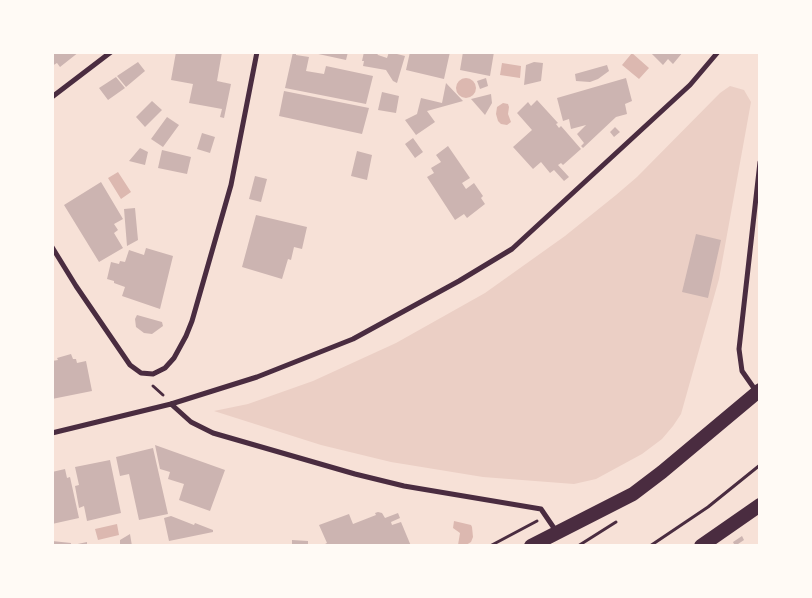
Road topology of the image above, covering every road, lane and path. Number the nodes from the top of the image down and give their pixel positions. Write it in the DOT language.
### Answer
graph roads {
  1 [pos="111,52"];
  2 [pos="257,52"];
  3 [pos="718,52"];
  4 [pos="52,97"];
  5 [pos="760,162"];
  6 [pos="52,246"];
  7 [pos="140,373"];
  8 [pos="758,391"];
  9 [pos="172,404"];
  10 [pos="52,433"];
  11 [pos="760,465"];
  12 [pos="760,505"];
  13 [pos="547,516"];
  14 [pos="558,533"];
  15 [pos="490,546"];
  16 [pos="531,546"];
  17 [pos="650,546"];
  18 [pos="701,546"];
  1 -- 4 [label="street"];
  2 -- 7 [label="street"];
  3 -- 9 [label="street"];
  5 -- 8 [label="street"];
  6 -- 7 [label="street"];
  7 -- 9 [label="path"];
  8 -- 14 [label="highway"];
  9 -- 10 [label="street"];
  9 -- 13 [label="street"];
  11 -- 17 [label="path"];
  12 -- 18 [label="highway"];
  13 -- 14 [label="street"];
  13 -- 15 [label="path"];
  14 -- 16 [label="highway"];
}
